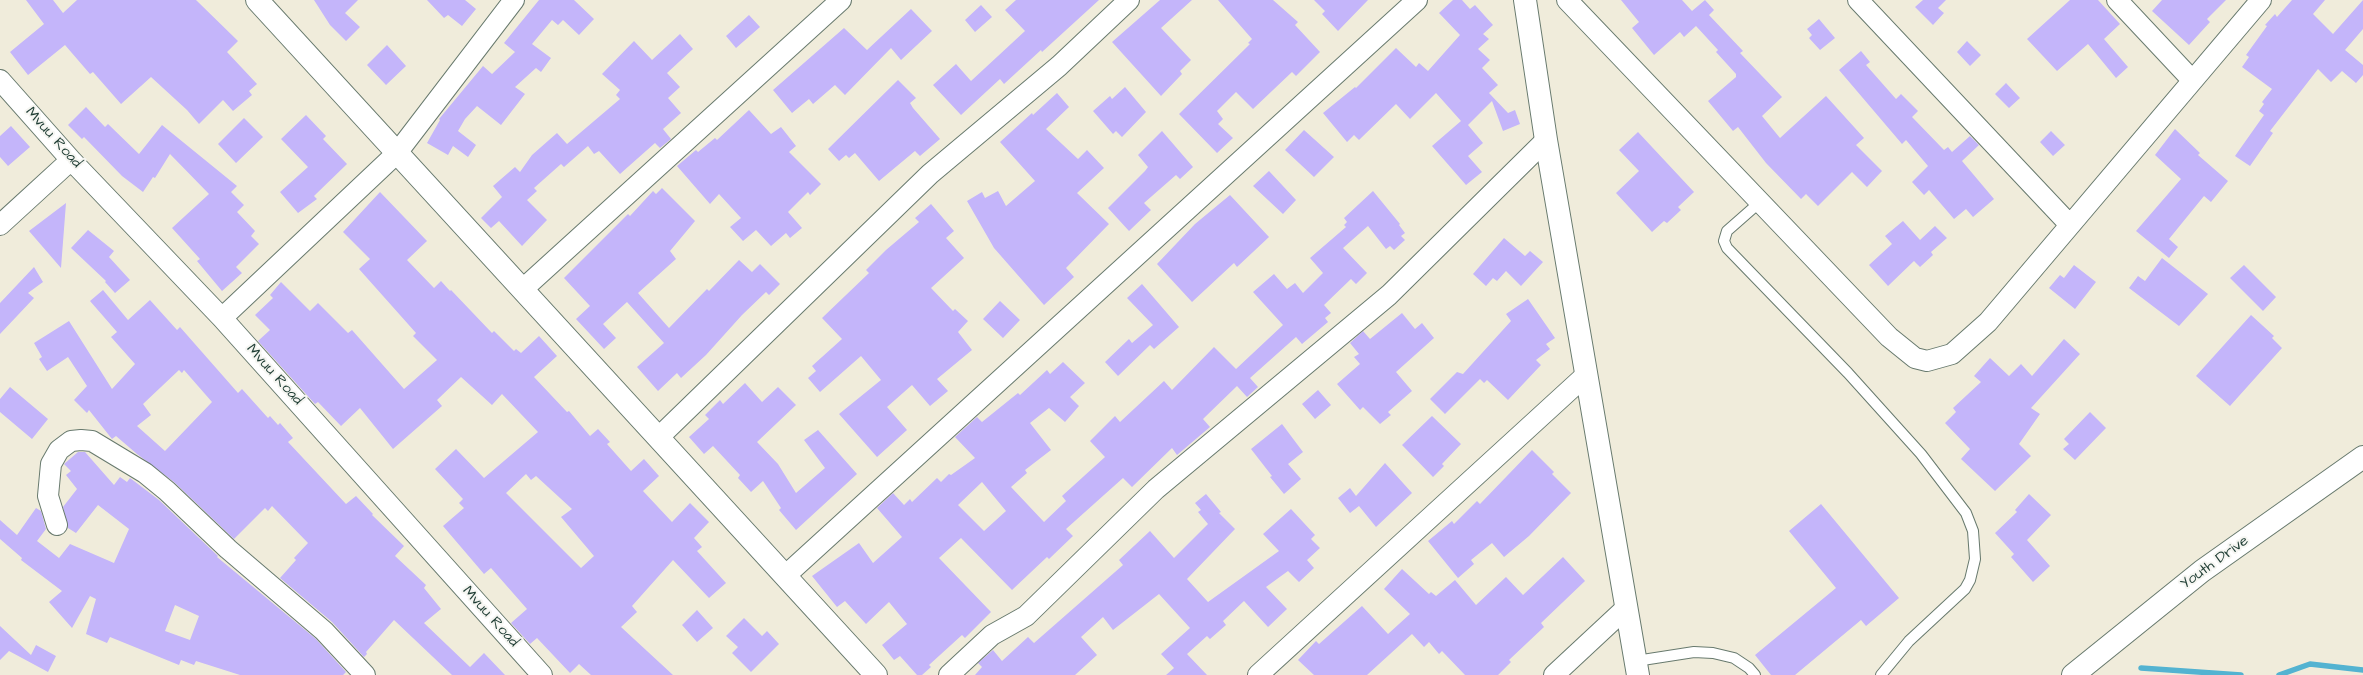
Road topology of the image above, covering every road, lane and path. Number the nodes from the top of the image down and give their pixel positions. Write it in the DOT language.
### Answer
graph roads {
  1 [pos="257,0"];
  2 [pos="514,0"];
  3 [pos="841,0"];
  4 [pos="1129,0"];
  5 [pos="1417,0"];
  6 [pos="1524,0"];
  7 [pos="1567,0"];
  8 [pos="1858,0"];
  9 [pos="2117,0"];
  10 [pos="2261,0"];
  11 [pos="0,80"];
  12 [pos="2192,80"];
  13 [pos="1546,140"];
  14 [pos="397,153"];
  15 [pos="71,160"];
  16 [pos="1760,202"];
  17 [pos="2070,225"];
  18 [pos="0,226"];
  19 [pos="523,289"];
  20 [pos="222,318"];
  21 [pos="1586,375"];
  22 [pos="659,438"];
  23 [pos="2363,457"];
  24 [pos="57,525"];
  25 [pos="785,576"];
  26 [pos="1626,608"];
  27 [pos="1637,668"];
  28 [pos="365,675"];
  29 [pos="542,675"];
  30 [pos="876,675"];
  31 [pos="949,675"];
  32 [pos="1258,675"];
  33 [pos="1554,675"];
  34 [pos="1755,675"];
  35 [pos="1881,675"];
  36 [pos="2073,675"];
  1 -- 14 [label="street"];
  2 -- 14 [label="street"];
  3 -- 19 [label="street"];
  4 -- 22 [label="street"];
  5 -- 25 [label="street"];
  6 -- 13 [label="street"];
  7 -- 16 [label="street"];
  8 -- 17 [label="street"];
  9 -- 12 [label="street"];
  10 -- 12 [label="street"];
  11 -- 15 [label="street, Mvuu Road"];
  12 -- 17 [label="street"];
  13 -- 21 [label="street"];
  13 -- 31 [label="street"];
  14 -- 19 [label="street"];
  14 -- 20 [label="street"];
  15 -- 18 [label="street"];
  15 -- 20 [label="street, Mvuu Road"];
  16 -- 17 [label="street"];
  16 -- 35 [label="lane"];
  19 -- 22 [label="street"];
  20 -- 29 [label="street, Mvuu Road"];
  21 -- 26 [label="street"];
  21 -- 32 [label="street"];
  22 -- 25 [label="street"];
  23 -- 36 [label="street, Youth Drive"];
  24 -- 28 [label="street"];
  25 -- 30 [label="street"];
  26 -- 27 [label="street"];
  26 -- 33 [label="street"];
  27 -- 34 [label="lane"];
}
